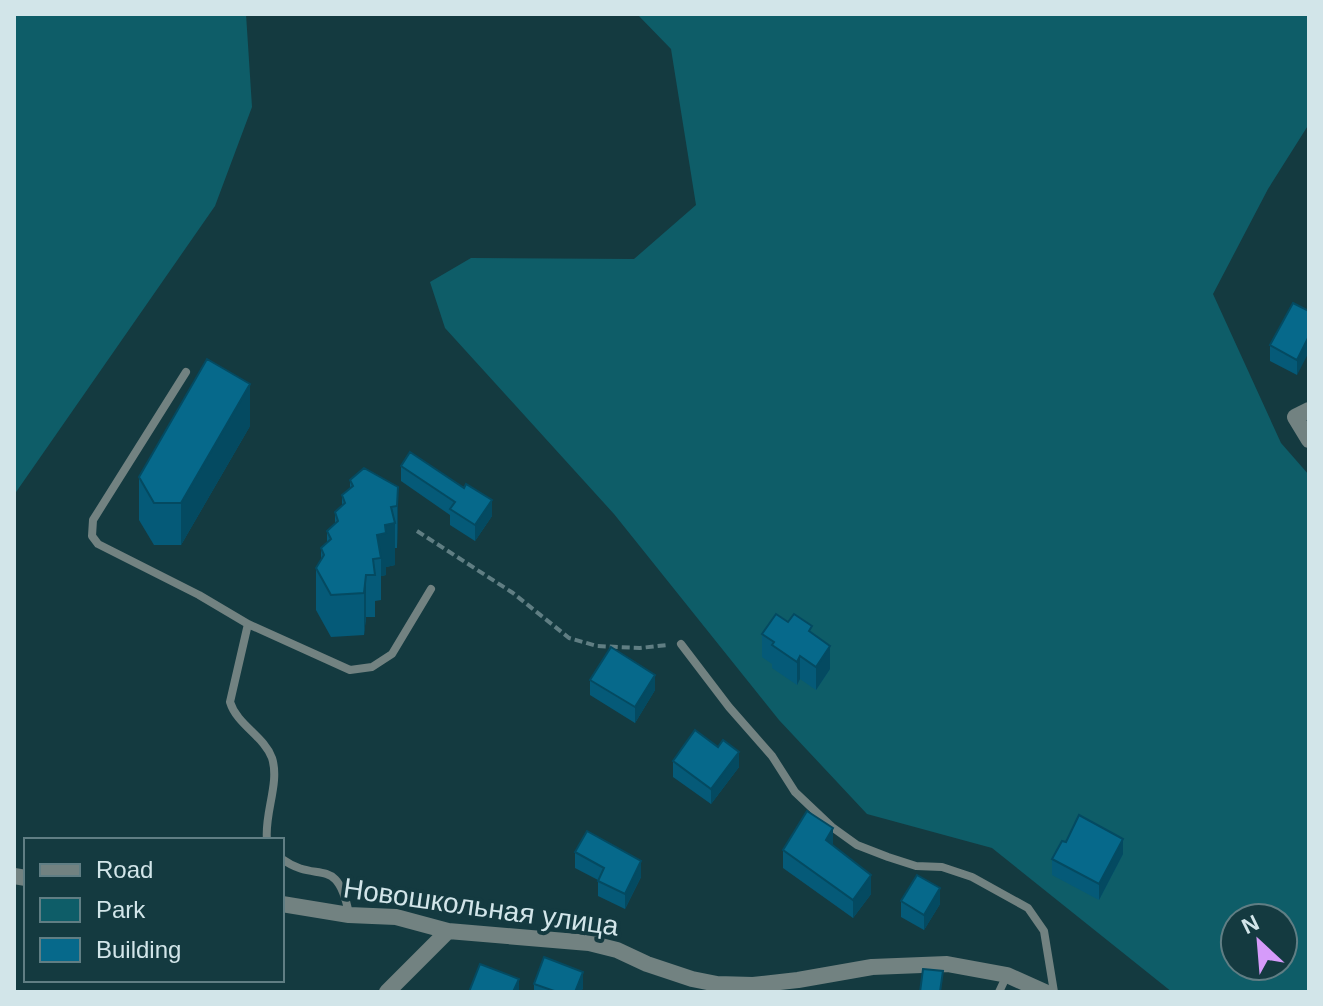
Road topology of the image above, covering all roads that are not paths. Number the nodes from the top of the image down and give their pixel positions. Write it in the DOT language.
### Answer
graph roads {
  1 [pos="186,372"];
  2 [pos="1309,410"];
  3 [pos="1309,440"];
  4 [pos="431,589"];
  5 [pos="248,624"];
  6 [pos="681,644"];
  7 [pos="267,838"];
  8 [pos="284,860"];
  9 [pos="284,904"];
  10 [pos="349,915"];
  11 [pos="448,931"];
  12 [pos="1007,975"];
  13 [pos="690,986"];
  14 [pos="387,992"];
  15 [pos="999,992"];
  16 [pos="1045,992"];
  17 [pos="1054,992"];
  1 -- 5 [label="lane"];
  2 -- 3 [label="street"];
  4 -- 5 [label="lane"];
  5 -- 7 [label="lane"];
  6 -- 17 [label="lane"];
  8 -- 10 [label="lane"];
  9 -- 10 [label="street, Новошкольная улица"];
  10 -- 11 [label="street, Новошкольная улица"];
  11 -- 13 [label="street, Новошкольная улица"];
  11 -- 14 [label="street"];
  12 -- 13 [label="street, Новошкольная улица"];
  12 -- 15 [label="lane"];
  12 -- 16 [label="street, Новошкольная улица"];
}
